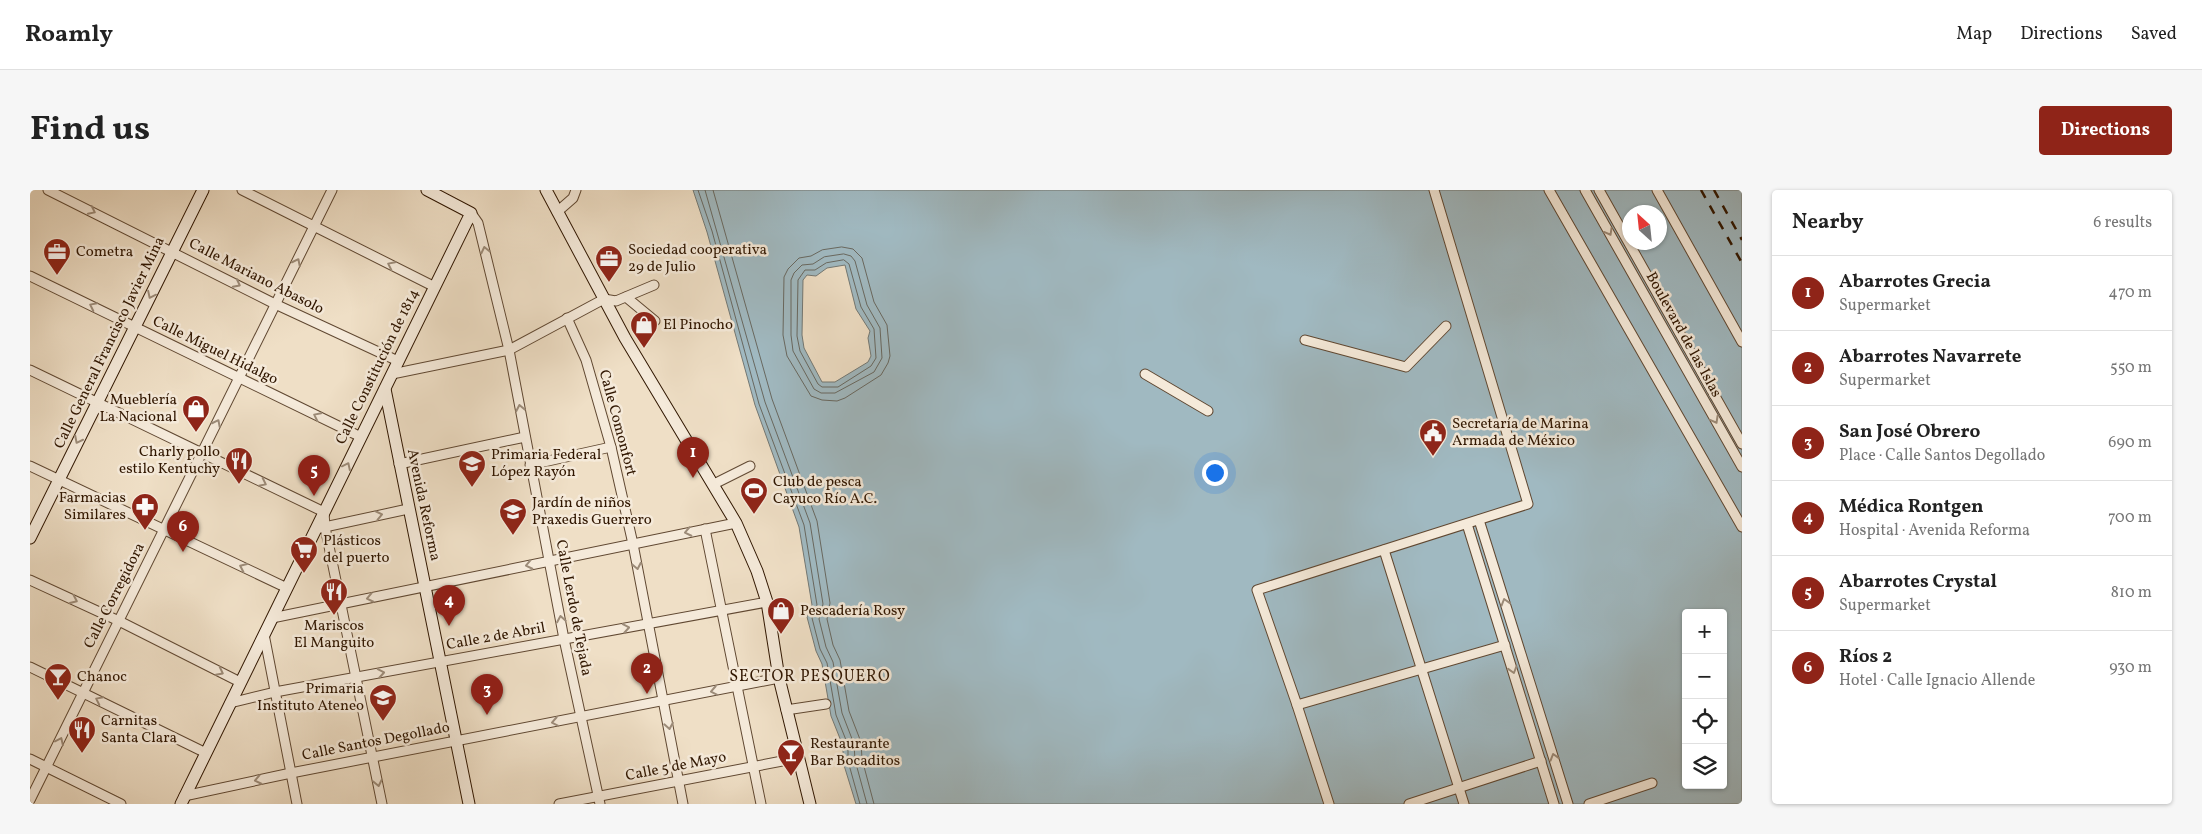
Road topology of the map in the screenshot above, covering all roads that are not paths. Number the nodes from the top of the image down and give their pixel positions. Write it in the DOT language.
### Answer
graph roads {
  1 [pos="48,190"];
  2 [pos="203,190"];
  3 [pos="242,190"];
  4 [pos="332,190"];
  5 [pos="426,190"];
  6 [pos="546,190"];
  7 [pos="576,190"];
  8 [pos="1434,190"];
  9 [pos="1549,190"];
  10 [pos="1585,190"];
  11 [pos="1599,190"];
  12 [pos="1657,190"];
  13 [pos="557,212"];
  14 [pos="471,213"];
  15 [pos="314,227"];
  16 [pos="172,251"];
  17 [pos="30,276"];
  18 [pos="654,285"];
  19 [pos="435,287"];
  20 [pos="626,297"];
  21 [pos="604,299"];
  22 [pos="276,304"];
  23 [pos="567,318"];
  24 [pos="655,321"];
  25 [pos="135,326"];
  26 [pos="1446,326"];
  27 [pos="1306,340"];
  28 [pos="1742,342"];
  29 [pos="508,350"];
  30 [pos="398,361"];
  31 [pos="30,370"];
  32 [pos="392,374"];
  33 [pos="1145,374"];
  34 [pos="239,379"];
  35 [pos="385,389"];
  36 [pos="97,403"];
  37 [pos="1208,411"];
  38 [pos="391,426"];
  39 [pos="363,432"];
  40 [pos="525,436"];
  41 [pos="1742,444"];
  42 [pos="611,447"];
  43 [pos="201,454"];
  44 [pos="399,464"];
  45 [pos="530,465"];
  46 [pos="30,466"];
  47 [pos="750,466"];
  48 [pos="1742,467"];
  49 [pos="58,481"];
  50 [pos="714,484"];
  51 [pos="408,509"];
  52 [pos="324,512"];
  53 [pos="1479,520"];
  54 [pos="736,522"];
  55 [pos="1467,524"];
  56 [pos="1742,527"];
  57 [pos="320,528"];
  58 [pos="705,529"];
  59 [pos="164,530"];
  60 [pos="30,538"];
  61 [pos="633,544"];
  62 [pos="1384,550"];
  63 [pos="550,561"];
  64 [pos="30,580"];
  65 [pos="424,587"];
  66 [pos="287,588"];
  67 [pos="767,602"];
  68 [pos="341,604"];
  69 [pos="722,610"];
  70 [pos="272,618"];
  71 [pos="119,621"];
  72 [pos="648,624"];
  73 [pos="264,634"];
  74 [pos="564,639"];
  75 [pos="1505,645"];
  76 [pos="440,662"];
  77 [pos="30,667"];
  78 [pos="1422,669"];
  79 [pos="356,677"];
  80 [pos="779,678"];
  81 [pos="240,682"];
  82 [pos="737,686"];
  83 [pos="82,692"];
  84 [pos="275,692"];
  85 [pos="664,700"];
  86 [pos="230,704"];
  87 [pos="826,704"];
  88 [pos="1297,705"];
  89 [pos="786,710"];
  90 [pos="582,716"];
  91 [pos="456,741"];
  92 [pos="206,753"];
  93 [pos="372,757"];
  94 [pos="798,758"];
  95 [pos="30,759"];
  96 [pos="1541,761"];
  97 [pos="754,766"];
  98 [pos="48,767"];
  99 [pos="291,773"];
  100 [pos="678,781"];
  101 [pos="1652,783"];
  102 [pos="1459,788"];
  103 [pos="30,800"];
  104 [pos="182,800"];
  105 [pos="599,800"];
  106 [pos="121,804"];
  107 [pos="297,804"];
  108 [pos="382,804"];
  109 [pos="469,804"];
  110 [pos="559,804"];
  111 [pos="683,804"];
  112 [pos="761,804"];
  113 [pos="810,804"];
  114 [pos="1328,804"];
  115 [pos="1409,804"];
  116 [pos="1464,804"];
  117 [pos="1554,804"];
  118 [pos="1568,804"];
  119 [pos="1589,804"];
  1 -- 16 [label="street, Calle Mariano Abasolo, one-way"];
  2 -- 16 [label="street, Calle General Francisco Javier Mina"];
  3 -- 15 [label="street"];
  4 -- 15 [label="street, Calle Corregidora"];
  5 -- 14 [label="street"];
  6 -- 13 [label="street"];
  7 -- 13 [label="street"];
  8 -- 53 [label="street"];
  9 -- 56 [label="street"];
  10 -- 48 [label="street, Boulevard de las Islas, one-way"];
  11 -- 41 [label="street, Boulevard de las Islas"];
  12 -- 28 [label="street"];
  13 -- 21 [label="street"];
  14 -- 19 [label="street, Calle Constitución de 1814"];
  29 -- 14 [label="street, Calle Lerdo de Tejada, one-way"];
  19 -- 15 [label="street, one-way"];
  22 -- 15 [label="street, Calle Corregidora, one-way"];
  16 -- 22 [label="street, Calle Mariano Abasolo, one-way"];
  16 -- 25 [label="street, Calle General Francisco Javier Mina, one-way"];
  25 -- 17 [label="street, Calle Miguel Hidalgo, one-way"];
  18 -- 20 [label="street"];
  19 -- 30 [label="street, Calle Constitución de 1814"];
  20 -- 21 [label="street"];
  20 -- 24 [label="street"];
  21 -- 23 [label="street"];
  21 -- 50 [label="street"];
  22 -- 30 [label="street, Calle Mariano Abasolo"];
  22 -- 34 [label="street, Calle Corregidora"];
  23 -- 29 [label="street"];
  23 -- 42 [label="street, Calle Comonfort"];
  25 -- 34 [label="street, Calle Miguel Hidalgo"];
  25 -- 36 [label="street, Calle General Francisco Javier Mina"];
  26 -- 27 [label="street"];
  29 -- 32 [label="street"];
  40 -- 29 [label="street, Calle Lerdo de Tejada, one-way"];
  30 -- 32 [label="street, Calle Constitución de 1814"];
  31 -- 36 [label="street"];
  32 -- 35 [label="street, Calle Constitución de 1814"];
  33 -- 37 [label="street"];
  39 -- 34 [label="street, Calle Miguel Hidalgo, one-way"];
  43 -- 34 [label="street, Calle Corregidora, one-way"];
  35 -- 38 [label="street, Avenida Reforma"];
  35 -- 39 [label="street, Calle Constitución de 1814"];
  36 -- 43 [label="street"];
  36 -- 49 [label="street, Calle General Francisco Javier Mina, one-way"];
  38 -- 39 [label="street"];
  38 -- 44 [label="street, Avenida Reforma"];
  52 -- 39 [label="street, Calle Constitución de 1814, one-way"];
  40 -- 44 [label="street"];
  40 -- 45 [label="street, Calle Lerdo de Tejada"];
  42 -- 45 [label="street"];
  42 -- 61 [label="street, Calle Comonfort"];
  43 -- 52 [label="street, one-way"];
  43 -- 59 [label="street, Calle Corregidora"];
  44 -- 51 [label="street, Avenida Reforma"];
  45 -- 63 [label="street, Calle Lerdo de Tejada"];
  46 -- 49 [label="street"];
  47 -- 50 [label="street"];
  49 -- 59 [label="street"];
  49 -- 60 [label="street, Calle General Francisco Javier Mina"];
  50 -- 54 [label="street"];
  57 -- 51 [label="street, one-way"];
  51 -- 65 [label="street, Avenida Reforma"];
  52 -- 57 [label="street, Calle Constitución de 1814"];
  53 -- 55 [label="street"];
  118 -- 53 [label="street, one-way"];
  54 -- 58 [label="street"];
  54 -- 67 [label="street"];
  55 -- 62 [label="street"];
  55 -- 75 [label="street"];
  57 -- 66 [label="street, Calle Constitución de 1814"];
  57 -- 68 [label="street"];
  58 -- 61 [label="street, one-way"];
  58 -- 69 [label="street"];
  66 -- 59 [label="street, one-way"];
  59 -- 71 [label="street, Calle Corregidora"];
  61 -- 63 [label="street"];
  61 -- 72 [label="street, Calle Comonfort, one-way"];
  62 -- 78 [label="street"];
  62 -- 88 [label="street"];
  63 -- 65 [label="street, one-way"];
  74 -- 63 [label="street, Calle Lerdo de Tejada, one-way"];
  64 -- 71 [label="street, one-way"];
  65 -- 68 [label="street, one-way"];
  65 -- 76 [label="street, Avenida Reforma"];
  66 -- 70 [label="street, Calle Constitución de 1814"];
  67 -- 69 [label="street, Calle 2 de Abril"];
  67 -- 80 [label="street"];
  68 -- 70 [label="street"];
  68 -- 79 [label="street"];
  69 -- 72 [label="street, Calle 2 de Abril"];
  69 -- 82 [label="street"];
  70 -- 73 [label="street, Calle Constitución de 1814"];
  71 -- 81 [label="street, one-way"];
  71 -- 83 [label="street, Calle Corregidora"];
  74 -- 72 [label="street, Calle 2 de Abril, one-way"];
  72 -- 85 [label="street, Calle Comonfort"];
  73 -- 81 [label="street, Calle Constitución de 1814"];
  73 -- 84 [label="street"];
  74 -- 76 [label="street, Calle 2 de Abril"];
  74 -- 90 [label="street, Calle Lerdo de Tejada"];
  75 -- 78 [label="street"];
  75 -- 96 [label="street, one-way"];
  79 -- 76 [label="street, Calle 2 de Abril, one-way"];
  76 -- 91 [label="street, Avenida Reforma"];
  77 -- 83 [label="street"];
  78 -- 88 [label="street"];
  78 -- 102 [label="street"];
  79 -- 84 [label="street, Calle 2 de Abril"];
  79 -- 93 [label="street"];
  80 -- 82 [label="street, Calle Santos Degollado"];
  80 -- 89 [label="street"];
  81 -- 86 [label="street, Calle Constitución de 1814"];
  82 -- 85 [label="street, Calle Santos Degollado, one-way"];
  82 -- 97 [label="street"];
  92 -- 83 [label="street, one-way"];
  98 -- 83 [label="street, Calle Corregidora, one-way"];
  84 -- 86 [label="street, Calle 2 de Abril"];
  84 -- 99 [label="street"];
  85 -- 90 [label="street, Calle Santos Degollado"];
  85 -- 100 [label="street, Calle Comonfort, one-way"];
  86 -- 92 [label="street, Calle Constitución de 1814"];
  87 -- 89 [label="street"];
  88 -- 114 [label="street"];
  89 -- 94 [label="street"];
  90 -- 91 [label="street, Calle Santos Degollado, one-way"];
  90 -- 105 [label="street, Calle Lerdo de Tejada"];
  91 -- 93 [label="street, Calle Santos Degollado"];
  91 -- 109 [label="street, Avenida Reforma"];
  92 -- 104 [label="street, Calle Constitución de 1814"];
  93 -- 99 [label="street, Calle Santos Degollado"];
  93 -- 108 [label="street, one-way"];
  94 -- 97 [label="street, Calle 5 de Mayo"];
  94 -- 113 [label="street"];
  95 -- 98 [label="street"];
  96 -- 102 [label="street"];
  96 -- 117 [label="street"];
  97 -- 100 [label="street, Calle 5 de Mayo"];
  97 -- 112 [label="street"];
  98 -- 103 [label="street, Calle Corregidora"];
  98 -- 106 [label="street"];
  99 -- 104 [label="street, Calle Santos Degollado, one-way"];
  99 -- 107 [label="street"];
  100 -- 105 [label="street, Calle 5 de Mayo"];
  100 -- 111 [label="street, Calle Comonfort"];
  101 -- 119 [label="street"];
  102 -- 115 [label="street"];
  102 -- 116 [label="street"];
  105 -- 110 [label="street, Calle 5 de Mayo"];
}
